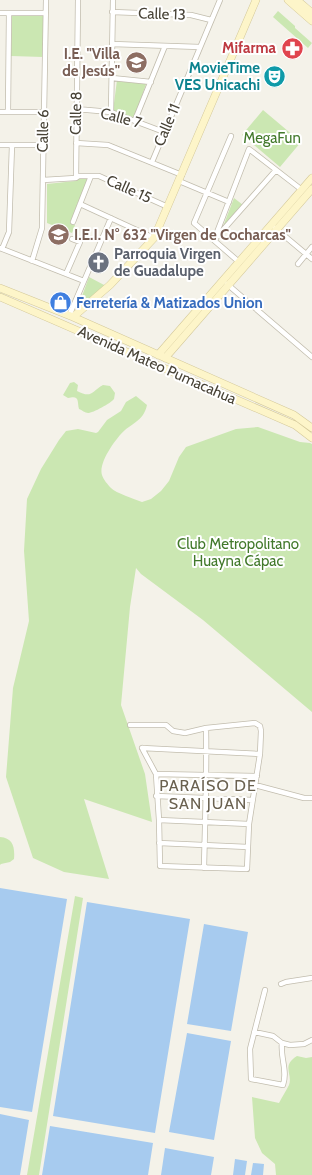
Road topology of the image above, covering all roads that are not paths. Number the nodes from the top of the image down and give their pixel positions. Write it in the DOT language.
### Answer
graph roads {
  1 [pos="46,0"];
  2 [pos="78,0"];
  3 [pos="113,0"];
  4 [pos="220,0"];
  5 [pos="288,0"];
  6 [pos="297,0"];
  7 [pos="253,1"];
  8 [pos="112,12"];
  9 [pos="0,13"];
  10 [pos="9,13"];
  11 [pos="45,13"];
  12 [pos="312,13"];
  13 [pos="211,20"];
  14 [pos="312,21"];
  15 [pos="112,44"];
  16 [pos="166,46"];
  17 [pos="200,47"];
  18 [pos="112,78"];
  19 [pos="151,82"];
  20 [pos="76,109"];
  21 [pos="0,112"];
  22 [pos="8,112"];
  23 [pos="44,112"];
  24 [pos="111,112"];
  25 [pos="136,120"];
  26 [pos="164,132"];
  27 [pos="231,136"];
  28 [pos="76,143"];
  29 [pos="43,144"];
  30 [pos="0,145"];
  31 [pos="12,145"];
  32 [pos="152,162"];
  33 [pos="276,170"];
  34 [pos="91,176"];
  35 [pos="76,178"];
  36 [pos="180,178"];
  37 [pos="312,178"];
  38 [pos="43,180"];
  39 [pos="312,189"];
  40 [pos="302,190"];
  41 [pos="206,192"];
  42 [pos="229,202"];
  43 [pos="80,204"];
  44 [pos="168,207"];
  45 [pos="111,218"];
  46 [pos="73,222"];
  47 [pos="274,227"];
  48 [pos="154,238"];
  49 [pos="72,239"];
  50 [pos="214,240"];
  51 [pos="312,247"];
  52 [pos="1,249"];
  53 [pos="306,254"];
  54 [pos="312,259"];
  55 [pos="32,261"];
  56 [pos="240,262"];
  57 [pos="298,264"];
  58 [pos="66,274"];
  59 [pos="84,281"];
  60 [pos="226,283"];
  61 [pos="0,288"];
  62 [pos="0,297"];
  63 [pos="71,317"];
  64 [pos="161,356"];
  65 [pos="312,357"];
  66 [pos="312,428"];
  67 [pos="312,438"];
  68 [pos="130,725"];
  69 [pos="206,728"];
  70 [pos="207,752"];
  71 [pos="260,754"];
  72 [pos="156,774"];
  73 [pos="207,775"];
  74 [pos="257,776"];
  75 [pos="255,786"];
  76 [pos="156,796"];
  77 [pos="205,798"];
  78 [pos="312,798"];
  79 [pos="253,800"];
  80 [pos="159,820"];
  81 [pos="205,822"];
  82 [pos="249,824"];
  83 [pos="159,843"];
  84 [pos="205,845"];
  85 [pos="248,847"];
  86 [pos="204,868"];
  87 [pos="312,978"];
  88 [pos="281,984"];
  89 [pos="265,990"];
  90 [pos="254,1032"];
  91 [pos="312,1040"];
  92 [pos="282,1043"];
  1 -- 11 [label="street, Calle 6"];
  2 -- 20 [label="street, Calle 8"];
  3 -- 8 [label="street"];
  4 -- 13 [label="street, Calle 11"];
  5 -- 14 [label="street"];
  6 -- 12 [label="street"];
  7 -- 36 [label="street"];
  8 -- 13 [label="street, Calle 13"];
  8 -- 15 [label="street"];
  9 -- 10 [label="street"];
  10 -- 11 [label="street"];
  10 -- 22 [label="street"];
  11 -- 23 [label="street, Calle 6"];
  13 -- 17 [label="street, Calle 11"];
  15 -- 16 [label="street"];
  15 -- 18 [label="street"];
  16 -- 17 [label="street"];
  16 -- 19 [label="street"];
  17 -- 26 [label="street, Calle 11"];
  18 -- 19 [label="street"];
  18 -- 24 [label="street"];
  19 -- 25 [label="street"];
  20 -- 24 [label="street, Calle 7"];
  20 -- 28 [label="street, Calle 8"];
  21 -- 22 [label="street"];
  22 -- 23 [label="street"];
  23 -- 29 [label="street, Calle 6"];
  24 -- 25 [label="street, Calle 7"];
  25 -- 26 [label="street, Calle 7"];
  26 -- 32 [label="street, Calle 11"];
  27 -- 41 [label="street"];
  28 -- 32 [label="street"];
  28 -- 35 [label="street, Calle 8"];
  29 -- 31 [label="street"];
  29 -- 38 [label="street, Calle 6"];
  30 -- 31 [label="street"];
  31 -- 52 [label="street"];
  32 -- 36 [label="street"];
  33 -- 40 [label="street"];
  33 -- 42 [label="street"];
  33 -- 50 [label="street"];
  34 -- 35 [label="street, Calle 15"];
  34 -- 43 [label="street"];
  34 -- 44 [label="street, Calle 15"];
  35 -- 38 [label="street, Calle 15"];
  36 -- 41 [label="street"];
  36 -- 44 [label="street"];
  37 -- 40 [label="street"];
  38 -- 55 [label="street, Calle 6"];
  39 -- 47 [label="street"];
  40 -- 47 [label="street"];
  41 -- 42 [label="street"];
  41 -- 50 [label="street"];
  42 -- 50 [label="street"];
  43 -- 45 [label="street"];
  43 -- 46 [label="street"];
  44 -- 48 [label="street"];
  45 -- 48 [label="street"];
  45 -- 59 [label="street"];
  47 -- 53 [label="street"];
  47 -- 56 [label="street"];
  47 -- 60 [label="street"];
  48 -- 63 [label="street"];
  49 -- 58 [label="street"];
  50 -- 56 [label="street"];
  51 -- 53 [label="street"];
  52 -- 55 [label="street"];
  53 -- 54 [label="street"];
  53 -- 57 [label="street"];
  55 -- 58 [label="street"];
  56 -- 60 [label="street"];
  58 -- 59 [label="street"];
  59 -- 63 [label="street"];
  60 -- 64 [label="street"];
  60 -- 65 [label="street"];
  61 -- 63 [label="street, Avenida Mateo Pumacahua"];
  62 -- 67 [label="street, Avenida Mateo Pumacahua"];
  63 -- 64 [label="street, Avenida Mateo Pumacahua"];
  64 -- 66 [label="street, Avenida Mateo Pumacahua"];
  68 -- 69 [label="street"];
  69 -- 70 [label="street"];
  69 -- 71 [label="street"];
  70 -- 71 [label="street"];
  70 -- 72 [label="street"];
  70 -- 73 [label="street"];
  71 -- 74 [label="street"];
  72 -- 73 [label="street"];
  72 -- 76 [label="street"];
  73 -- 74 [label="street"];
  73 -- 77 [label="street"];
  74 -- 75 [label="street"];
  75 -- 78 [label="street"];
  75 -- 79 [label="street"];
  76 -- 77 [label="street"];
  76 -- 80 [label="street"];
  77 -- 79 [label="street"];
  77 -- 81 [label="street"];
  79 -- 82 [label="street"];
  80 -- 81 [label="street"];
  80 -- 83 [label="street"];
  81 -- 82 [label="street"];
  81 -- 84 [label="street"];
  82 -- 85 [label="street"];
  83 -- 84 [label="street"];
  83 -- 86 [label="street"];
  84 -- 85 [label="street"];
  84 -- 86 [label="street"];
  85 -- 86 [label="street"];
  87 -- 88 [label="street"];
  89 -- 90 [label="street"];
  90 -- 92 [label="street"];
  90 -- 92 [label="street"];
  91 -- 92 [label="street"];
}
